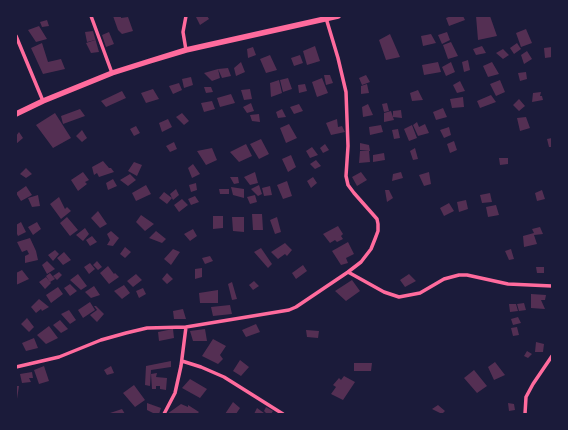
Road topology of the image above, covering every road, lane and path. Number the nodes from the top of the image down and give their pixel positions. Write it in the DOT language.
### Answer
graph roads {
  1 [pos="91,16"];
  2 [pos="186,16"];
  3 [pos="338,16"];
  4 [pos="329,17"];
  5 [pos="16,36"];
  6 [pos="186,50"];
  7 [pos="112,73"];
  8 [pos="43,101"];
  9 [pos="16,114"];
  10 [pos="348,272"];
  11 [pos="552,286"];
  12 [pos="186,327"];
  13 [pos="552,356"];
  14 [pos="182,361"];
  15 [pos="16,367"];
  16 [pos="164,414"];
  17 [pos="283,414"];
  18 [pos="525,414"];
  1 -- 7 [label="street"];
  2 -- 6 [label="street"];
  3 -- 4 [label="main road"];
  4 -- 6 [label="main road"];
  4 -- 10 [label="street"];
  5 -- 8 [label="street"];
  6 -- 7 [label="main road"];
  7 -- 8 [label="main road"];
  8 -- 9 [label="main road"];
  10 -- 11 [label="street"];
  10 -- 12 [label="street"];
  12 -- 14 [label="street"];
  12 -- 15 [label="street"];
  13 -- 18 [label="street"];
  14 -- 16 [label="street"];
  14 -- 17 [label="street"];
}
